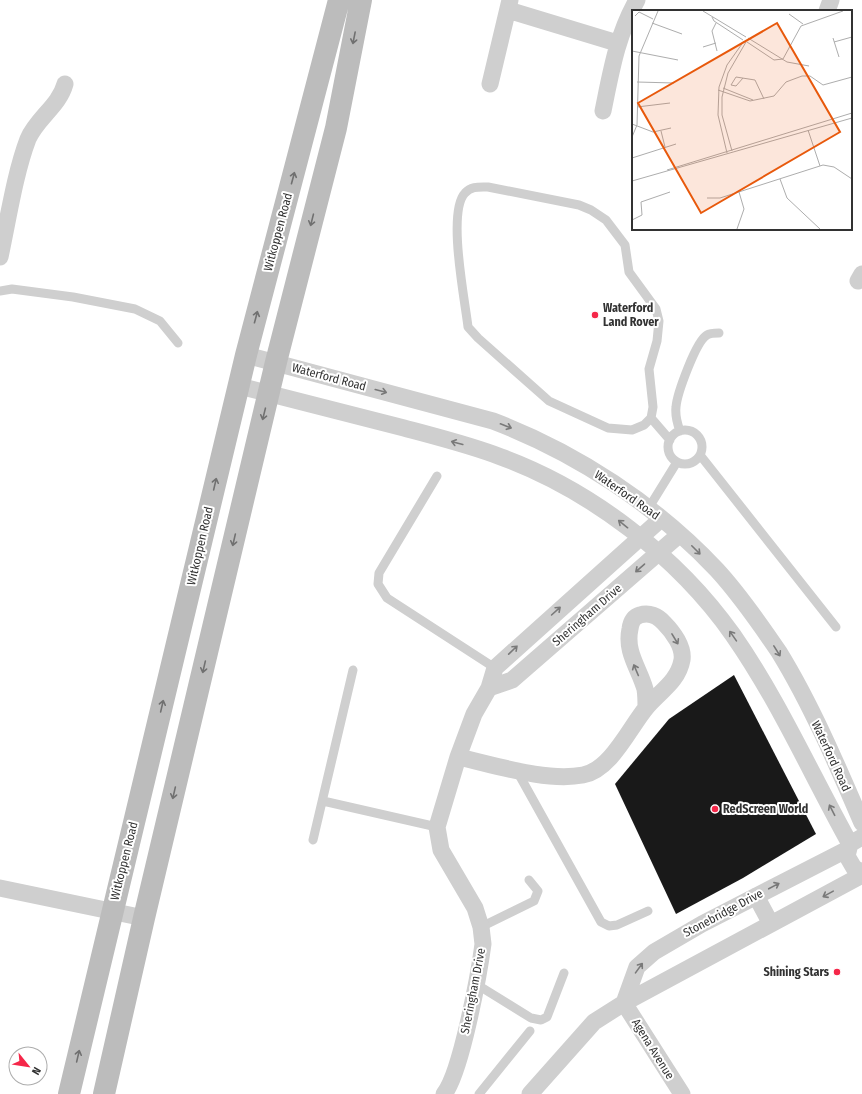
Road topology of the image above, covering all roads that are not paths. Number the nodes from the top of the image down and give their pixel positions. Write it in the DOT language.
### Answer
graph roads {
  1 [pos="339,0"];
  2 [pos="361,0"];
  3 [pos="637,0"];
  4 [pos="831,0"];
  5 [pos="509,5"];
  6 [pos="827,10"];
  7 [pos="618,42"];
  8 [pos="66,84"];
  9 [pos="490,84"];
  10 [pos="603,111"];
  11 [pos="0,257"];
  12 [pos="0,291"];
  13 [pos="719,333"];
  14 [pos="178,343"];
  15 [pos="246,355"];
  16 [pos="276,362"];
  17 [pos="239,386"];
  18 [pos="269,393"];
  19 [pos="651,418"];
  20 [pos="680,431"];
  21 [pos="670,440"];
  22 [pos="700,455"];
  23 [pos="677,462"];
  24 [pos="437,476"];
  25 [pos="654,514"];
  26 [pos="680,534"];
  27 [pos="640,537"];
  28 [pos="658,553"];
  29 [pos="836,628"];
  30 [pos="495,668"];
  31 [pos="353,670"];
  32 [pos="489,688"];
  33 [pos="804,700"];
  34 [pos="646,708"];
  35 [pos="781,712"];
  36 [pos="458,757"];
  37 [pos="516,769"];
  38 [pos="323,801"];
  39 [pos="862,823"];
  40 [pos="437,827"];
  41 [pos="313,840"];
  42 [pos="853,843"];
  43 [pos="862,872"];
  44 [pos="862,875"];
  45 [pos="529,880"];
  46 [pos="0,888"];
  47 [pos="756,896"];
  48 [pos="111,911"];
  49 [pos="648,911"];
  50 [pos="144,918"];
  51 [pos="771,924"];
  52 [pos="481,927"];
  53 [pos="564,973"];
  54 [pos="476,984"];
  55 [pos="624,1003"];
  56 [pos="530,1031"];
  57 [pos="69,1094"];
  58 [pos="104,1094"];
  59 [pos="444,1094"];
  60 [pos="479,1094"];
  61 [pos="530,1094"];
  62 [pos="682,1094"];
  15 -- 1 [label="main road, Witkoppen Road, one-way"];
  2 -- 16 [label="main road, one-way"];
  3 -- 7 [label="street"];
  4 -- 6 [label="street"];
  5 -- 7 [label="street"];
  5 -- 9 [label="street"];
  7 -- 10 [label="street"];
  8 -- 11 [label="street"];
  12 -- 14 [label="lane"];
  13 -- 20 [label="lane"];
  15 -- 16 [label="street, Waterford Road"];
  15 -- 17 [label="main road, Witkoppen Road"];
  16 -- 18 [label="main road"];
  16 -- 25 [label="street, Waterford Road, one-way"];
  17 -- 18 [label="street, Waterford Road"];
  48 -- 17 [label="main road, Witkoppen Road, one-way"];
  27 -- 18 [label="street, Waterford Road, one-way"];
  18 -- 50 [label="main road, one-way"];
  19 -- 19 [label="lane"];
  19 -- 21 [label="lane"];
  20 -- 21 [label="lane"];
  20 -- 22 [label="lane"];
  21 -- 23 [label="lane"];
  22 -- 23 [label="lane"];
  22 -- 29 [label="lane"];
  23 -- 25 [label="lane"];
  24 -- 30 [label="lane"];
  25 -- 26 [label="street, Waterford Road"];
  25 -- 27 [label="street, Sheringham Drive"];
  26 -- 28 [label="street, Sheringham Drive"];
  26 -- 33 [label="street, Waterford Road, one-way"];
  27 -- 28 [label="street, Waterford Road"];
  30 -- 27 [label="street, Sheringham Drive, one-way"];
  28 -- 32 [label="street, Sheringham Drive, one-way"];
  35 -- 28 [label="street, Waterford Road, one-way"];
  30 -- 32 [label="street, Sheringham Drive"];
  31 -- 38 [label="lane"];
  32 -- 36 [label="street, Sheringham Drive"];
  33 -- 35 [label="street"];
  33 -- 39 [label="street, Waterford Road"];
  34 -- 34 [label="street, one-way"];
  34 -- 37 [label="street"];
  42 -- 35 [label="street, Waterford Road, one-way"];
  36 -- 37 [label="street"];
  36 -- 40 [label="street, Sheringham Drive"];
  37 -- 49 [label="lane"];
  38 -- 40 [label="lane"];
  38 -- 41 [label="lane"];
  40 -- 52 [label="street, Sheringham Drive"];
  42 -- 43 [label="street, Waterford Road"];
  47 -- 42 [label="street, Stonebridge Drive, one-way"];
  44 -- 51 [label="street, one-way"];
  45 -- 52 [label="lane"];
  46 -- 48 [label="street"];
  47 -- 51 [label="street"];
  55 -- 47 [label="street, Stonebridge Drive, one-way"];
  48 -- 50 [label="street"];
  57 -- 48 [label="main road, Witkoppen Road, one-way"];
  50 -- 58 [label="main road"];
  51 -- 55 [label="street"];
  52 -- 54 [label="street, Sheringham Drive"];
  53 -- 54 [label="lane"];
  54 -- 59 [label="street, Sheringham Drive"];
  55 -- 61 [label="street"];
  55 -- 62 [label="street, Agena Avenue"];
  56 -- 60 [label="lane"];
}
